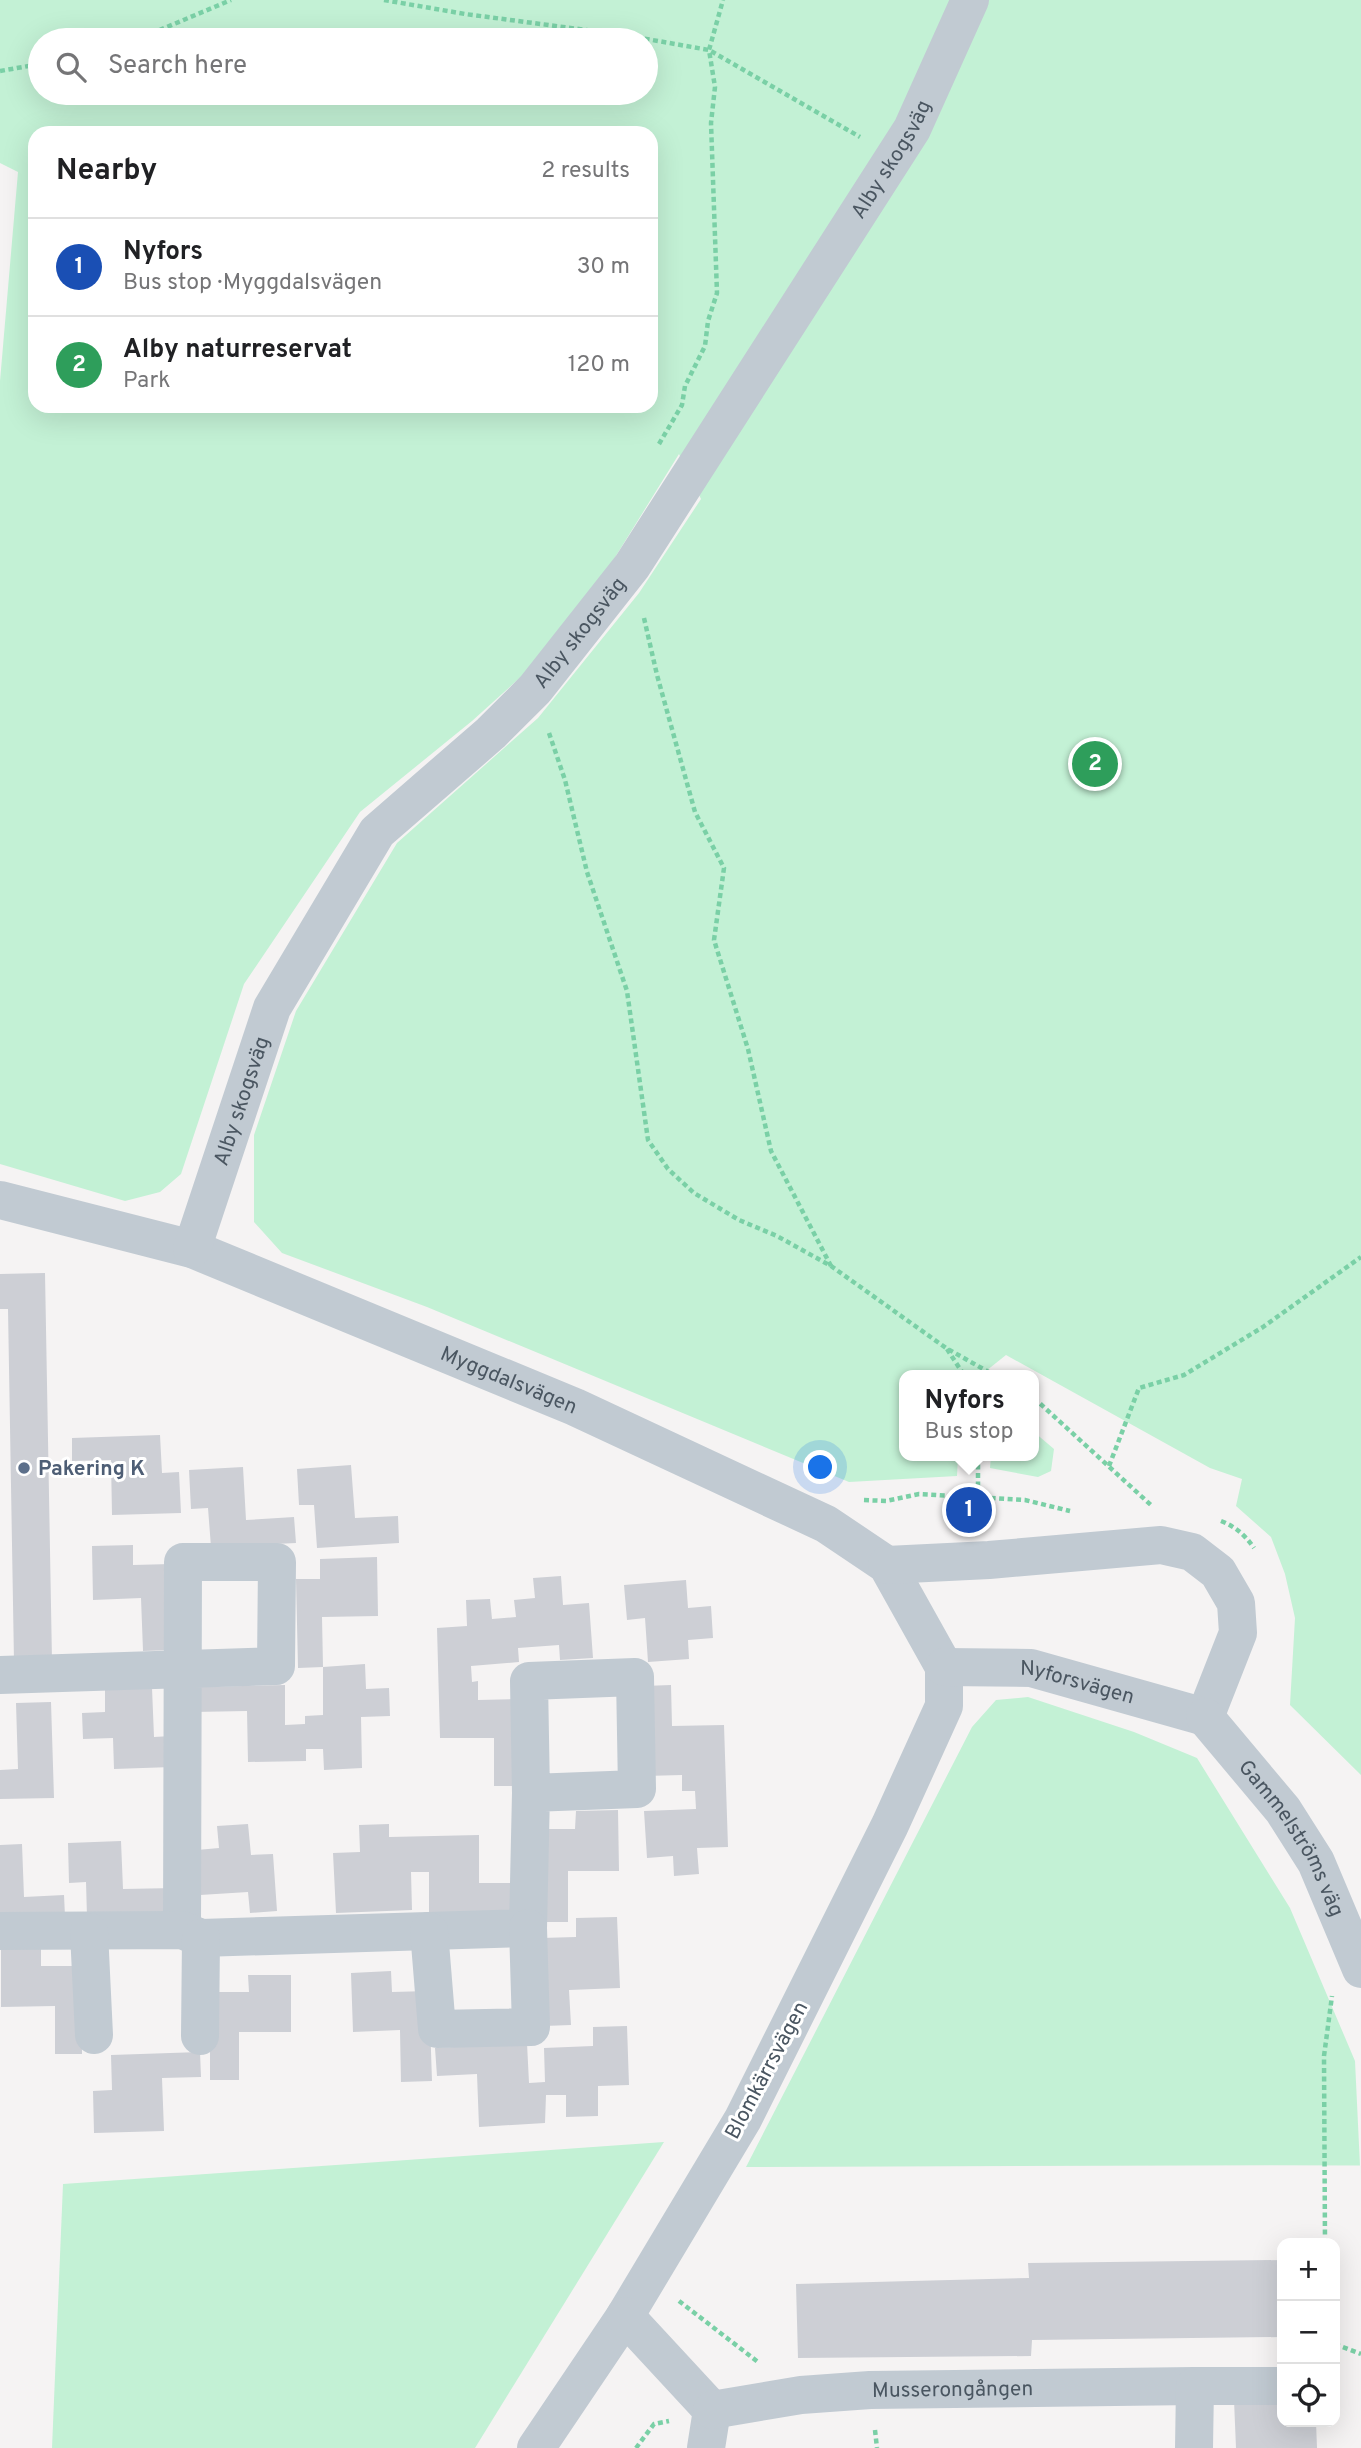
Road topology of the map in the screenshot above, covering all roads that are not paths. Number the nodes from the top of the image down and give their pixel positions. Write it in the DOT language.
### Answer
graph roads {
  1 [pos="970,0"];
  2 [pos="0,1200"];
  3 [pos="192,1249"];
  4 [pos="887,1565"];
  5 [pos="944,1667"];
  6 [pos="0,1675"];
  7 [pos="1205,1717"];
  8 [pos="531,1793"];
  9 [pos="528,1928"];
  10 [pos="0,1931"];
  11 [pos="429,1931"];
  12 [pos="89,1932"];
  13 [pos="191,1934"];
  14 [pos="1347,1979"];
  15 [pos="94,2035"];
  16 [pos="200,2036"];
  17 [pos="625,2316"];
  18 [pos="1195,2386"];
  19 [pos="1277,2386"];
  20 [pos="712,2410"];
  21 [pos="536,2448"];
  22 [pos="706,2448"];
  23 [pos="1194,2448"];
  1 -- 3 [label="street, Alby skogsväg"];
  2 -- 3 [label="street, Myggdalsvägen"];
  3 -- 4 [label="street, Myggdalsvägen"];
  4 -- 5 [label="street, Myggdalsvägen"];
  4 -- 7 [label="street"];
  5 -- 7 [label="street, Nyforsvägen"];
  5 -- 17 [label="street, Blomkärrsvägen"];
  6 -- 13 [label="street"];
  7 -- 14 [label="street, Gammelströms väg"];
  8 -- 9 [label="street"];
  9 -- 11 [label="street"];
  9 -- 11 [label="street"];
  10 -- 12 [label="street"];
  11 -- 13 [label="street"];
  12 -- 13 [label="street"];
  12 -- 15 [label="street"];
  13 -- 16 [label="street"];
  17 -- 20 [label="street"];
  17 -- 21 [label="street, Blomkärrsvägen"];
  18 -- 19 [label="street, Musserongången"];
  18 -- 20 [label="street, Musserongången"];
  18 -- 23 [label="street"];
  20 -- 22 [label="street"];
}
